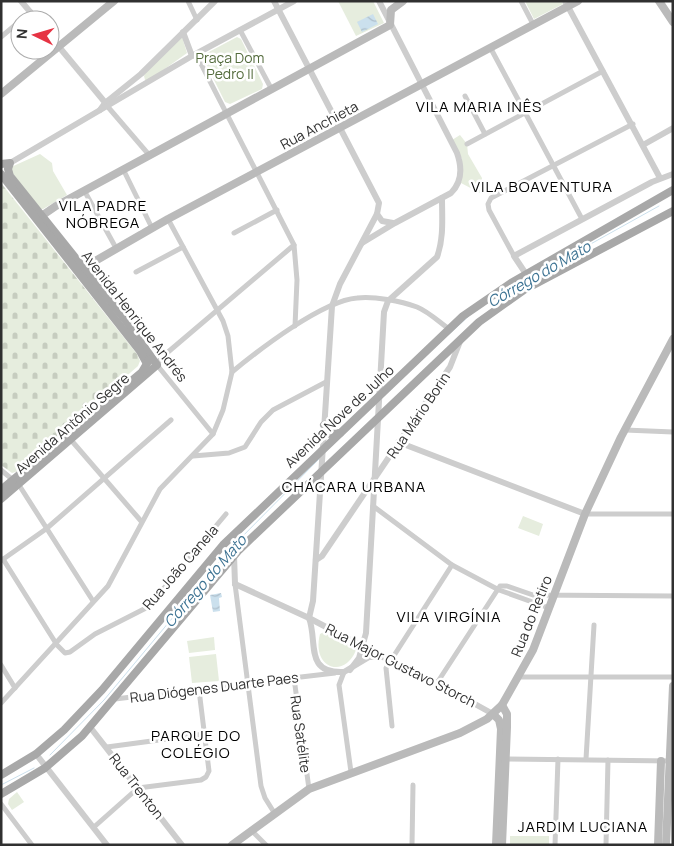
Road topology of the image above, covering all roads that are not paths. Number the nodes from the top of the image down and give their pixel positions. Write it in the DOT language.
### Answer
graph roads {
  1 [pos="188,1"];
  2 [pos="215,1"];
  3 [pos="274,1"];
  4 [pos="294,1"];
  5 [pos="379,1"];
  6 [pos="402,1"];
  7 [pos="521,1"];
  8 [pos="578,1"];
  9 [pos="659,1"];
  10 [pos="113,2"];
  11 [pos="566,4"];
  12 [pos="279,10"];
  13 [pos="197,20"];
  14 [pos="672,21"];
  15 [pos="533,24"];
  16 [pos="390,25"];
  17 [pos="240,30"];
  18 [pos="183,32"];
  19 [pos="60,45"];
  20 [pos="490,48"];
  21 [pos="60,49"];
  22 [pos="194,55"];
  23 [pos="42,60"];
  24 [pos="309,69"];
  25 [pos="603,71"];
  26 [pos="141,74"];
  27 [pos="146,85"];
  28 [pos="422,85"];
  29 [pos="272,90"];
  30 [pos="1,94"];
  31 [pos="465,96"];
  32 [pos="107,105"];
  33 [pos="524,113"];
  34 [pos="226,115"];
  35 [pos="633,124"];
  36 [pos="339,128"];
  37 [pos="673,128"];
  38 [pos="485,134"];
  39 [pos="467,144"];
  40 [pos="643,145"];
  41 [pos="150,156"];
  42 [pos="10,163"];
  43 [pos="1,164"];
  44 [pos="552,164"];
  45 [pos="124,171"];
  46 [pos="256,172"];
  47 [pos="1,174"];
  48 [pos="673,174"];
  49 [pos="660,178"];
  50 [pos="673,190"];
  51 [pos="86,192"];
  52 [pos="442,198"];
  53 [pos="277,210"];
  54 [pos="673,211"];
  55 [pos="377,214"];
  56 [pos="38,218"];
  57 [pos="168,219"];
  58 [pos="582,219"];
  59 [pos="395,223"];
  60 [pos="152,228"];
  61 [pos="234,233"];
  62 [pos="362,244"];
  63 [pos="294,245"];
  64 [pos="116,248"];
  65 [pos="183,248"];
  66 [pos="514,256"];
  67 [pos="66,257"];
  68 [pos="83,268"];
  69 [pos="136,272"];
  70 [pos="527,274"];
  71 [pos="535,281"];
  72 [pos="388,301"];
  73 [pos="332,306"];
  74 [pos="216,312"];
  75 [pos="124,324"];
  76 [pos="295,326"];
  77 [pos="449,329"];
  78 [pos="461,339"];
  79 [pos="673,339"];
  80 [pos="669,349"];
  81 [pos="441,358"];
  82 [pos="149,360"];
  83 [pos="159,361"];
  84 [pos="450,367"];
  85 [pos="232,372"];
  86 [pos="326,382"];
  87 [pos="380,395"];
  88 [pos="379,417"];
  89 [pos="171,420"];
  90 [pos="324,425"];
  91 [pos="624,430"];
  92 [pos="673,432"];
  93 [pos="340,433"];
  94 [pos="212,434"];
  95 [pos="71,440"];
  96 [pos="398,442"];
  97 [pos="322,452"];
  98 [pos="193,456"];
  99 [pos="1,470"];
  100 [pos="322,470"];
  101 [pos="104,478"];
  102 [pos="375,481"];
  103 [pos="17,483"];
  104 [pos="1,490"];
  105 [pos="1,499"];
  106 [pos="373,506"];
  107 [pos="226,514"];
  108 [pos="585,514"];
  109 [pos="673,514"];
  110 [pos="141,521"];
  111 [pos="46,529"];
  112 [pos="234,555"];
  113 [pos="2,560"];
  114 [pos="316,560"];
  115 [pos="452,565"];
  116 [pos="222,568"];
  117 [pos="234,584"];
  118 [pos="499,590"];
  119 [pos="553,594"];
  120 [pos="673,596"];
  121 [pos="94,601"];
  122 [pos="549,608"];
  123 [pos="309,618"];
  124 [pos="594,625"];
  125 [pos="328,628"];
  126 [pos="314,636"];
  127 [pos="57,644"];
  128 [pos="361,645"];
  129 [pos="383,657"];
  130 [pos="390,661"];
  131 [pos="319,664"];
  132 [pos="1,665"];
  133 [pos="340,671"];
  134 [pos="314,676"];
  135 [pos="519,677"];
  136 [pos="591,677"];
  137 [pos="673,677"];
  138 [pos="294,678"];
  139 [pos="437,682"];
  140 [pos="248,684"];
  141 [pos="673,686"];
  142 [pos="15,688"];
  143 [pos="199,690"];
  144 [pos="115,699"];
  145 [pos="1,704"];
  146 [pos="502,705"];
  147 [pos="493,714"];
  148 [pos="392,726"];
  149 [pos="90,727"];
  150 [pos="204,734"];
  151 [pos="107,747"];
  152 [pos="38,756"];
  153 [pos="503,756"];
  154 [pos="558,759"];
  155 [pos="586,759"];
  156 [pos="608,760"];
  157 [pos="666,763"];
  158 [pos="45,766"];
  159 [pos="351,772"];
  160 [pos="1,775"];
  161 [pos="414,785"];
  162 [pos="138,788"];
  163 [pos="309,789"];
  164 [pos="1,794"];
  165 [pos="1,804"];
  166 [pos="275,814"];
  167 [pos="94,827"];
  168 [pos="251,830"];
  169 [pos="664,844"];
  170 [pos="32,845"];
  171 [pos="107,845"];
  172 [pos="182,845"];
  173 [pos="232,845"];
  174 [pos="266,845"];
  175 [pos="412,845"];
  176 [pos="496,845"];
  177 [pos="502,845"];
  178 [pos="555,845"];
  179 [pos="606,845"];
  1 -- 13 [label="street"];
  2 -- 13 [label="street"];
  3 -- 12 [label="street"];
  4 -- 12 [label="street"];
  5 -- 16 [label="street"];
  6 -- 16 [label="main road"];
  7 -- 15 [label="street"];
  8 -- 11 [label="main road, Rua Anchieta"];
  9 -- 14 [label="main road"];
  10 -- 19 [label="main road"];
  11 -- 15 [label="main road, Rua Anchieta"];
  11 -- 25 [label="street"];
  12 -- 17 [label="street"];
  12 -- 24 [label="street"];
  13 -- 18 [label="street"];
  15 -- 20 [label="main road, Rua Anchieta"];
  16 -- 24 [label="main road"];
  16 -- 28 [label="street"];
  17 -- 22 [label="street"];
  17 -- 29 [label="street"];
  18 -- 22 [label="street"];
  18 -- 26 [label="street"];
  20 -- 28 [label="main road, Rua Anchieta"];
  20 -- 33 [label="street"];
  21 -- 32 [label="street"];
  22 -- 27 [label="street"];
  22 -- 34 [label="street"];
  23 -- 30 [label="main road"];
  24 -- 29 [label="main road"];
  24 -- 36 [label="street"];
  25 -- 33 [label="street"];
  25 -- 35 [label="street"];
  26 -- 27 [label="street"];
  26 -- 32 [label="street"];
  27 -- 32 [label="street"];
  28 -- 36 [label="main road, Rua Anchieta"];
  28 -- 52 [label="street"];
  29 -- 34 [label="main road"];
  31 -- 38 [label="street"];
  32 -- 41 [label="street"];
  32 -- 42 [label="street"];
  33 -- 38 [label="street"];
  33 -- 44 [label="street"];
  34 -- 41 [label="main road"];
  34 -- 46 [label="street"];
  35 -- 40 [label="street"];
  35 -- 44 [label="street"];
  36 -- 46 [label="main road, Rua Anchieta"];
  36 -- 55 [label="street"];
  37 -- 40 [label="street"];
  38 -- 39 [label="street"];
  40 -- 49 [label="street"];
  41 -- 45 [label="main road"];
  42 -- 43 [label="main road"];
  42 -- 56 [label="main road, Avenida Henrique Andrés"];
  44 -- 58 [label="street"];
  44 -- 66 [label="street"];
  45 -- 51 [label="main road"];
  45 -- 60 [label="street"];
  46 -- 53 [label="street"];
  46 -- 57 [label="main road, Rua Anchieta"];
  47 -- 56 [label="main road, Avenida Henrique Andrés"];
  48 -- 49 [label="street"];
  49 -- 58 [label="street"];
  50 -- 70 [label="main road, Avenida Nove de Julho"];
  51 -- 56 [label="main road"];
  51 -- 64 [label="street"];
  52 -- 59 [label="street"];
  52 -- 72 [label="street"];
  53 -- 61 [label="street"];
  53 -- 63 [label="street"];
  54 -- 71 [label="main road, Avenida Nove de Julho"];
  55 -- 59 [label="street"];
  55 -- 62 [label="street"];
  56 -- 67 [label="main road, Avenida Henrique Andrés"];
  56 -- 68 [label="main road, Avenida Henrique Andrés"];
  57 -- 60 [label="main road, Rua Anchieta"];
  57 -- 65 [label="street"];
  58 -- 66 [label="street"];
  59 -- 62 [label="street"];
  60 -- 64 [label="main road, Rua Anchieta"];
  62 -- 73 [label="street"];
  63 -- 74 [label="street"];
  63 -- 76 [label="street"];
  64 -- 68 [label="main road, Rua Anchieta"];
  65 -- 69 [label="street"];
  65 -- 74 [label="street"];
  66 -- 70 [label="street"];
  67 -- 68 [label="main road"];
  67 -- 75 [label="main road, Avenida Henrique Andrés"];
  68 -- 75 [label="main road, Avenida Henrique Andrés"];
  70 -- 71 [label="street"];
  70 -- 77 [label="main road, Avenida Nove de Julho"];
  71 -- 78 [label="main road, Avenida Nove de Julho"];
  72 -- 73 [label="street"];
  72 -- 77 [label="street"];
  72 -- 87 [label="street"];
  73 -- 76 [label="street"];
  73 -- 86 [label="street"];
  74 -- 83 [label="street"];
  74 -- 85 [label="street"];
  75 -- 82 [label="main road, Avenida Henrique Andrés"];
  76 -- 85 [label="street"];
  77 -- 87 [label="main road, Avenida Nove de Julho"];
  78 -- 81 [label="main road, Avenida Nove de Julho"];
  78 -- 84 [label="street, Rua Mário Borin"];
  79 -- 80 [label="main road, Rua do Retiro"];
  80 -- 91 [label="main road, Rua do Retiro"];
  81 -- 84 [label="street, Rua Mário Borin"];
  81 -- 88 [label="main road, Avenida Nove de Julho"];
  82 -- 83 [label="main road, Avenida Henrique Andrés"];
  82 -- 103 [label="main road, Avenida Antônio Segre"];
  83 -- 94 [label="street, Avenida Henrique Andrés"];
  83 -- 95 [label="main road, Avenida Antônio Segre"];
  84 -- 96 [label="street, Rua Mário Borin"];
  85 -- 94 [label="street"];
  86 -- 90 [label="street"];
  86 -- 98 [label="street"];
  87 -- 88 [label="street"];
  87 -- 93 [label="main road, Avenida Nove de Julho"];
  88 -- 100 [label="main road, Avenida Nove de Julho"];
  88 -- 102 [label="street"];
  89 -- 101 [label="street"];
  90 -- 93 [label="main road"];
  90 -- 97 [label="street"];
  91 -- 92 [label="street"];
  91 -- 108 [label="main road, Rua do Retiro"];
  93 -- 97 [label="main road, Avenida Nove de Julho"];
  94 -- 98 [label="street"];
  95 -- 101 [label="street"];
  95 -- 103 [label="main road, Avenida Antônio Segre"];
  96 -- 102 [label="street, Rua Mário Borin"];
  96 -- 108 [label="street"];
  97 -- 100 [label="street"];
  97 -- 152 [label="main road, Avenida Nove de Julho"];
  98 -- 110 [label="street"];
  99 -- 103 [label="street"];
  100 -- 112 [label="main road, Avenida Nove de Julho"];
  100 -- 114 [label="street"];
  101 -- 110 [label="street"];
  101 -- 111 [label="street"];
  102 -- 106 [label="street"];
  102 -- 114 [label="street, Rua Mário Borin"];
  103 -- 104 [label="main road, Avenida Antônio Segre"];
  103 -- 105 [label="main road, Avenida Antônio Segre"];
  103 -- 111 [label="street"];
  106 -- 115 [label="street"];
  106 -- 128 [label="street"];
  107 -- 127 [label="street, Rua João Canela"];
  108 -- 109 [label="street"];
  108 -- 119 [label="main road, Rua do Retiro"];
  110 -- 121 [label="street"];
  111 -- 113 [label="street"];
  111 -- 121 [label="street"];
  112 -- 116 [label="main road, Avenida Nove de Julho"];
  112 -- 117 [label="street"];
  113 -- 127 [label="street"];
  114 -- 123 [label="street"];
  115 -- 118 [label="street"];
  115 -- 130 [label="street"];
  116 -- 117 [label="street"];
  116 -- 144 [label="main road, Avenida Nove de Julho"];
  117 -- 123 [label="street, Rua Major Gustavo Storch"];
  117 -- 140 [label="street"];
  118 -- 119 [label="street"];
  118 -- 122 [label="street"];
  118 -- 139 [label="street"];
  119 -- 120 [label="street"];
  119 -- 122 [label="main road, Rua do Retiro"];
  121 -- 127 [label="street"];
  122 -- 135 [label="main road, Rua do Retiro"];
  123 -- 125 [label="street, Rua Major Gustavo Storch"];
  123 -- 126 [label="street, Rua Major Gustavo Storch"];
  124 -- 136 [label="street"];
  125 -- 126 [label="street"];
  125 -- 128 [label="street, Rua Major Gustavo Storch"];
  126 -- 131 [label="street, Rua Major Gustavo Storch"];
  127 -- 142 [label="street"];
  128 -- 129 [label="street, Rua Major Gustavo Storch"];
  128 -- 133 [label="street"];
  129 -- 130 [label="street, Rua Major Gustavo Storch"];
  129 -- 133 [label="street"];
  130 -- 139 [label="street, Rua Major Gustavo Storch"];
  130 -- 148 [label="street"];
  131 -- 133 [label="street"];
  131 -- 134 [label="street, Rua Diógenes Duarte Paes"];
  132 -- 142 [label="street"];
  133 -- 134 [label="street, Rua Diógenes Duarte Paes"];
  133 -- 159 [label="street"];
  134 -- 138 [label="street, Rua Diógenes Duarte Paes"];
  135 -- 136 [label="street"];
  135 -- 146 [label="main road, Rua do Retiro"];
  136 -- 137 [label="street"];
  136 -- 155 [label="street"];
  138 -- 140 [label="street, Rua Diógenes Duarte Paes"];
  138 -- 163 [label="street, Rua Satélite"];
  139 -- 147 [label="street, Rua Major Gustavo Storch"];
  140 -- 143 [label="street, Rua Diógenes Duarte Paes"];
  140 -- 166 [label="street"];
  141 -- 157 [label="main road"];
  142 -- 145 [label="street"];
  143 -- 144 [label="street, Rua Diógenes Duarte Paes"];
  143 -- 150 [label="street"];
  144 -- 149 [label="main road, Avenida Nove de Julho"];
  146 -- 147 [label="main road, Rua do Retiro"];
  146 -- 153 [label="main road"];
  147 -- 153 [label="main road"];
  147 -- 159 [label="main road, Rua do Retiro"];
  149 -- 151 [label="street, Rua Trenton"];
  149 -- 158 [label="main road, Avenida Nove de Julho"];
  150 -- 151 [label="street"];
  150 -- 162 [label="street"];
  151 -- 162 [label="street, Rua Trenton"];
  152 -- 158 [label="street"];
  152 -- 160 [label="main road, Avenida Nove de Julho"];
  153 -- 154 [label="street"];
  153 -- 176 [label="main road"];
  153 -- 177 [label="main road"];
  154 -- 155 [label="street"];
  154 -- 178 [label="street"];
  155 -- 156 [label="street"];
  156 -- 157 [label="street"];
  156 -- 179 [label="street"];
  157 -- 169 [label="main road"];
  157 -- 169 [label="main road"];
  158 -- 164 [label="main road, Avenida Nove de Julho"];
  158 -- 167 [label="street"];
  159 -- 163 [label="main road, Rua do Retiro"];
  161 -- 175 [label="street"];
  162 -- 167 [label="street"];
  162 -- 172 [label="street, Rua Trenton"];
  163 -- 166 [label="main road, Rua do Retiro"];
  165 -- 170 [label="street"];
  166 -- 168 [label="main road, Rua do Retiro"];
  167 -- 171 [label="street"];
  168 -- 173 [label="main road, Rua do Retiro"];
  168 -- 174 [label="street"];
}
